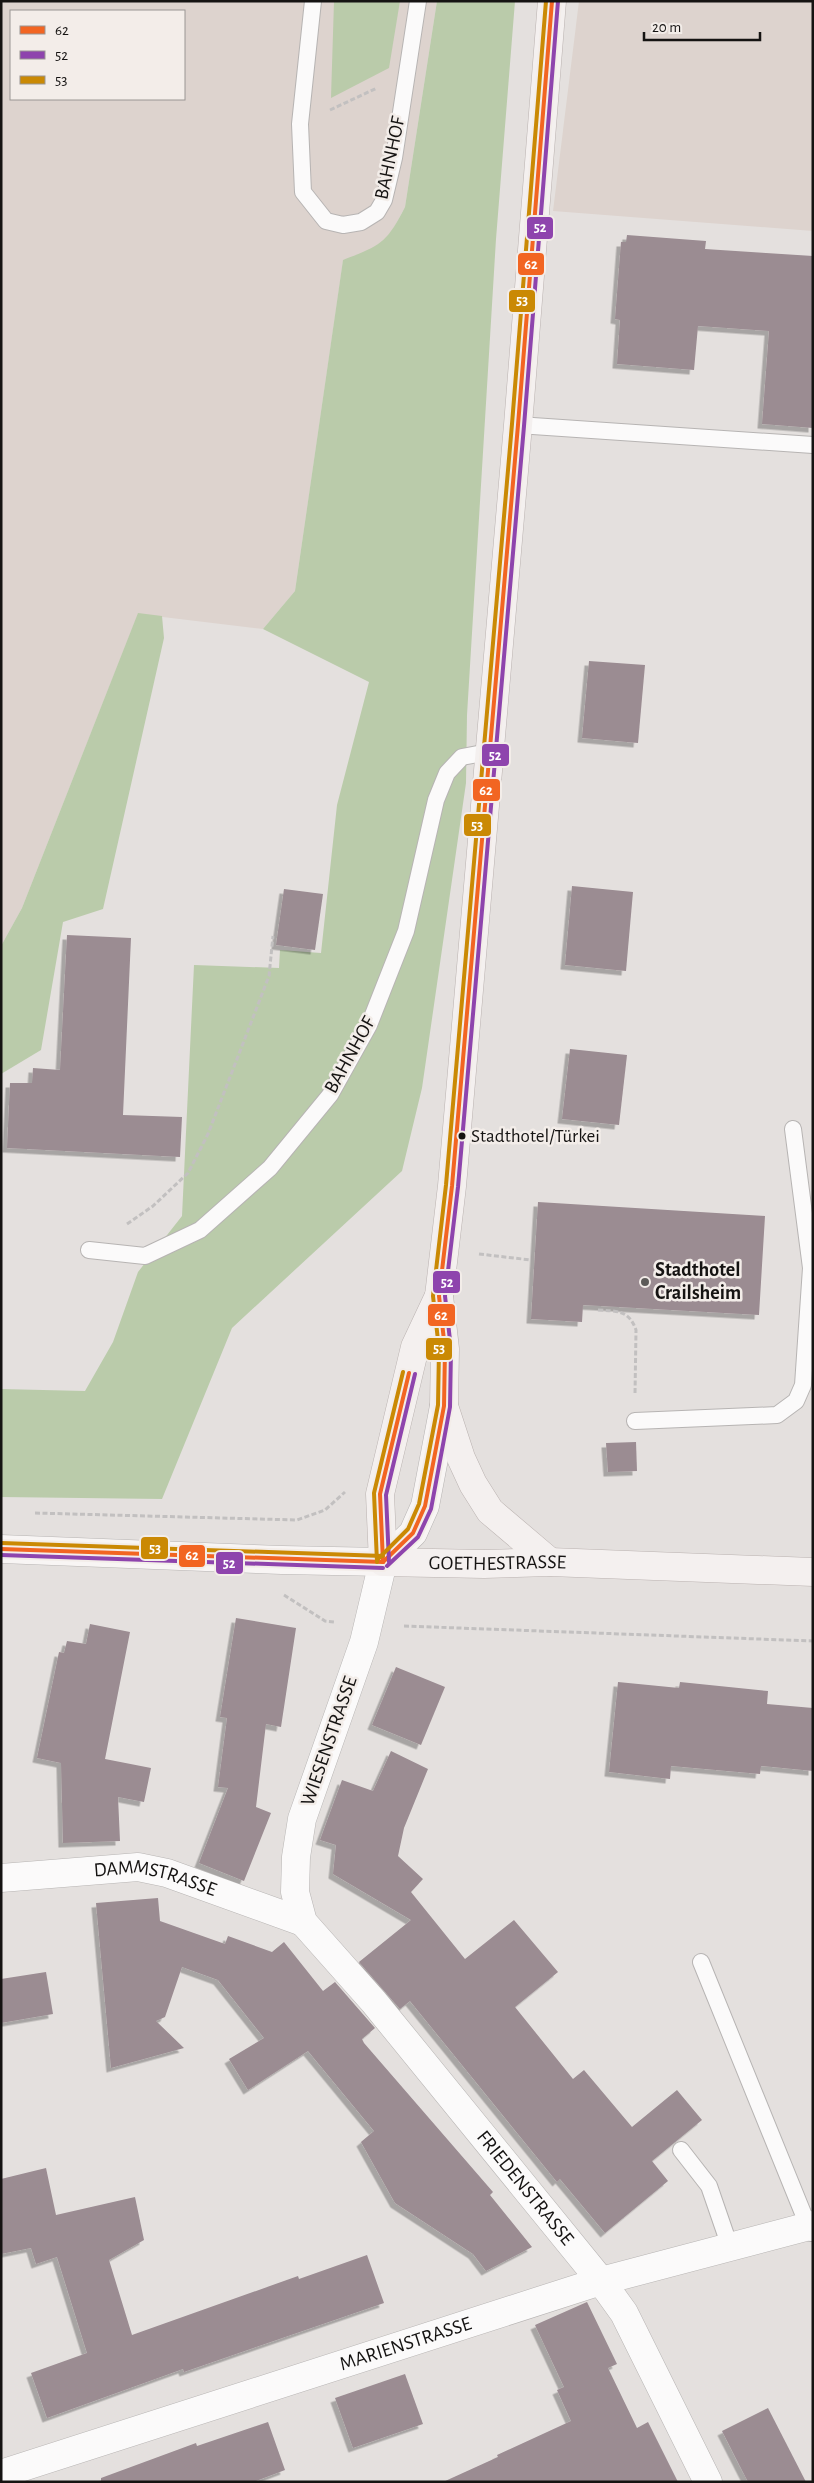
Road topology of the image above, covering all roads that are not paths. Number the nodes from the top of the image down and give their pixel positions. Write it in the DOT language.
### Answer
graph roads {
  1 [pos="313,1"];
  2 [pos="418,1"];
  3 [pos="552,1"];
  4 [pos="518,425"];
  5 [pos="813,445"];
  6 [pos="488,752"];
  7 [pos="793,1129"];
  8 [pos="90,1250"];
  9 [pos="438,1296"];
  10 [pos="444,1406"];
  11 [pos="634,1421"];
  12 [pos="1,1549"];
  13 [pos="382,1562"];
  14 [pos="550,1562"];
  15 [pos="813,1572"];
  16 [pos="1,1878"];
  17 [pos="303,1922"];
  18 [pos="701,1962"];
  19 [pos="681,2150"];
  20 [pos="811,2229"];
  21 [pos="730,2247"];
  22 [pos="601,2281"];
  23 [pos="1,2474"];
  24 [pos="708,2482"];
  1 -- 2 [label="lane, BAHNHOF"];
  3 -- 4 [label="main road"];
  4 -- 5 [label="lane"];
  4 -- 6 [label="main road"];
  6 -- 8 [label="lane, BAHNHOF"];
  6 -- 9 [label="main road"];
  7 -- 11 [label="lane"];
  9 -- 10 [label="main road"];
  9 -- 13 [label="main road"];
  10 -- 13 [label="main road"];
  10 -- 14 [label="main road"];
  12 -- 13 [label="main road, GOETHESTRASSE"];
  13 -- 14 [label="main road, GOETHESTRASSE"];
  13 -- 17 [label="street, WIESENSTRASSE"];
  14 -- 15 [label="main road, GOETHESTRASSE"];
  16 -- 17 [label="street, DAMMSTRASSE"];
  17 -- 22 [label="street, FRIEDENSTRASSE"];
  18 -- 20 [label="lane"];
  19 -- 21 [label="lane"];
  20 -- 21 [label="street, MARIENSTRASSE"];
  21 -- 22 [label="street, MARIENSTRASSE"];
  22 -- 23 [label="street, MARIENSTRASSE"];
  22 -- 24 [label="street, FRIEDENSTRASSE"];
}
